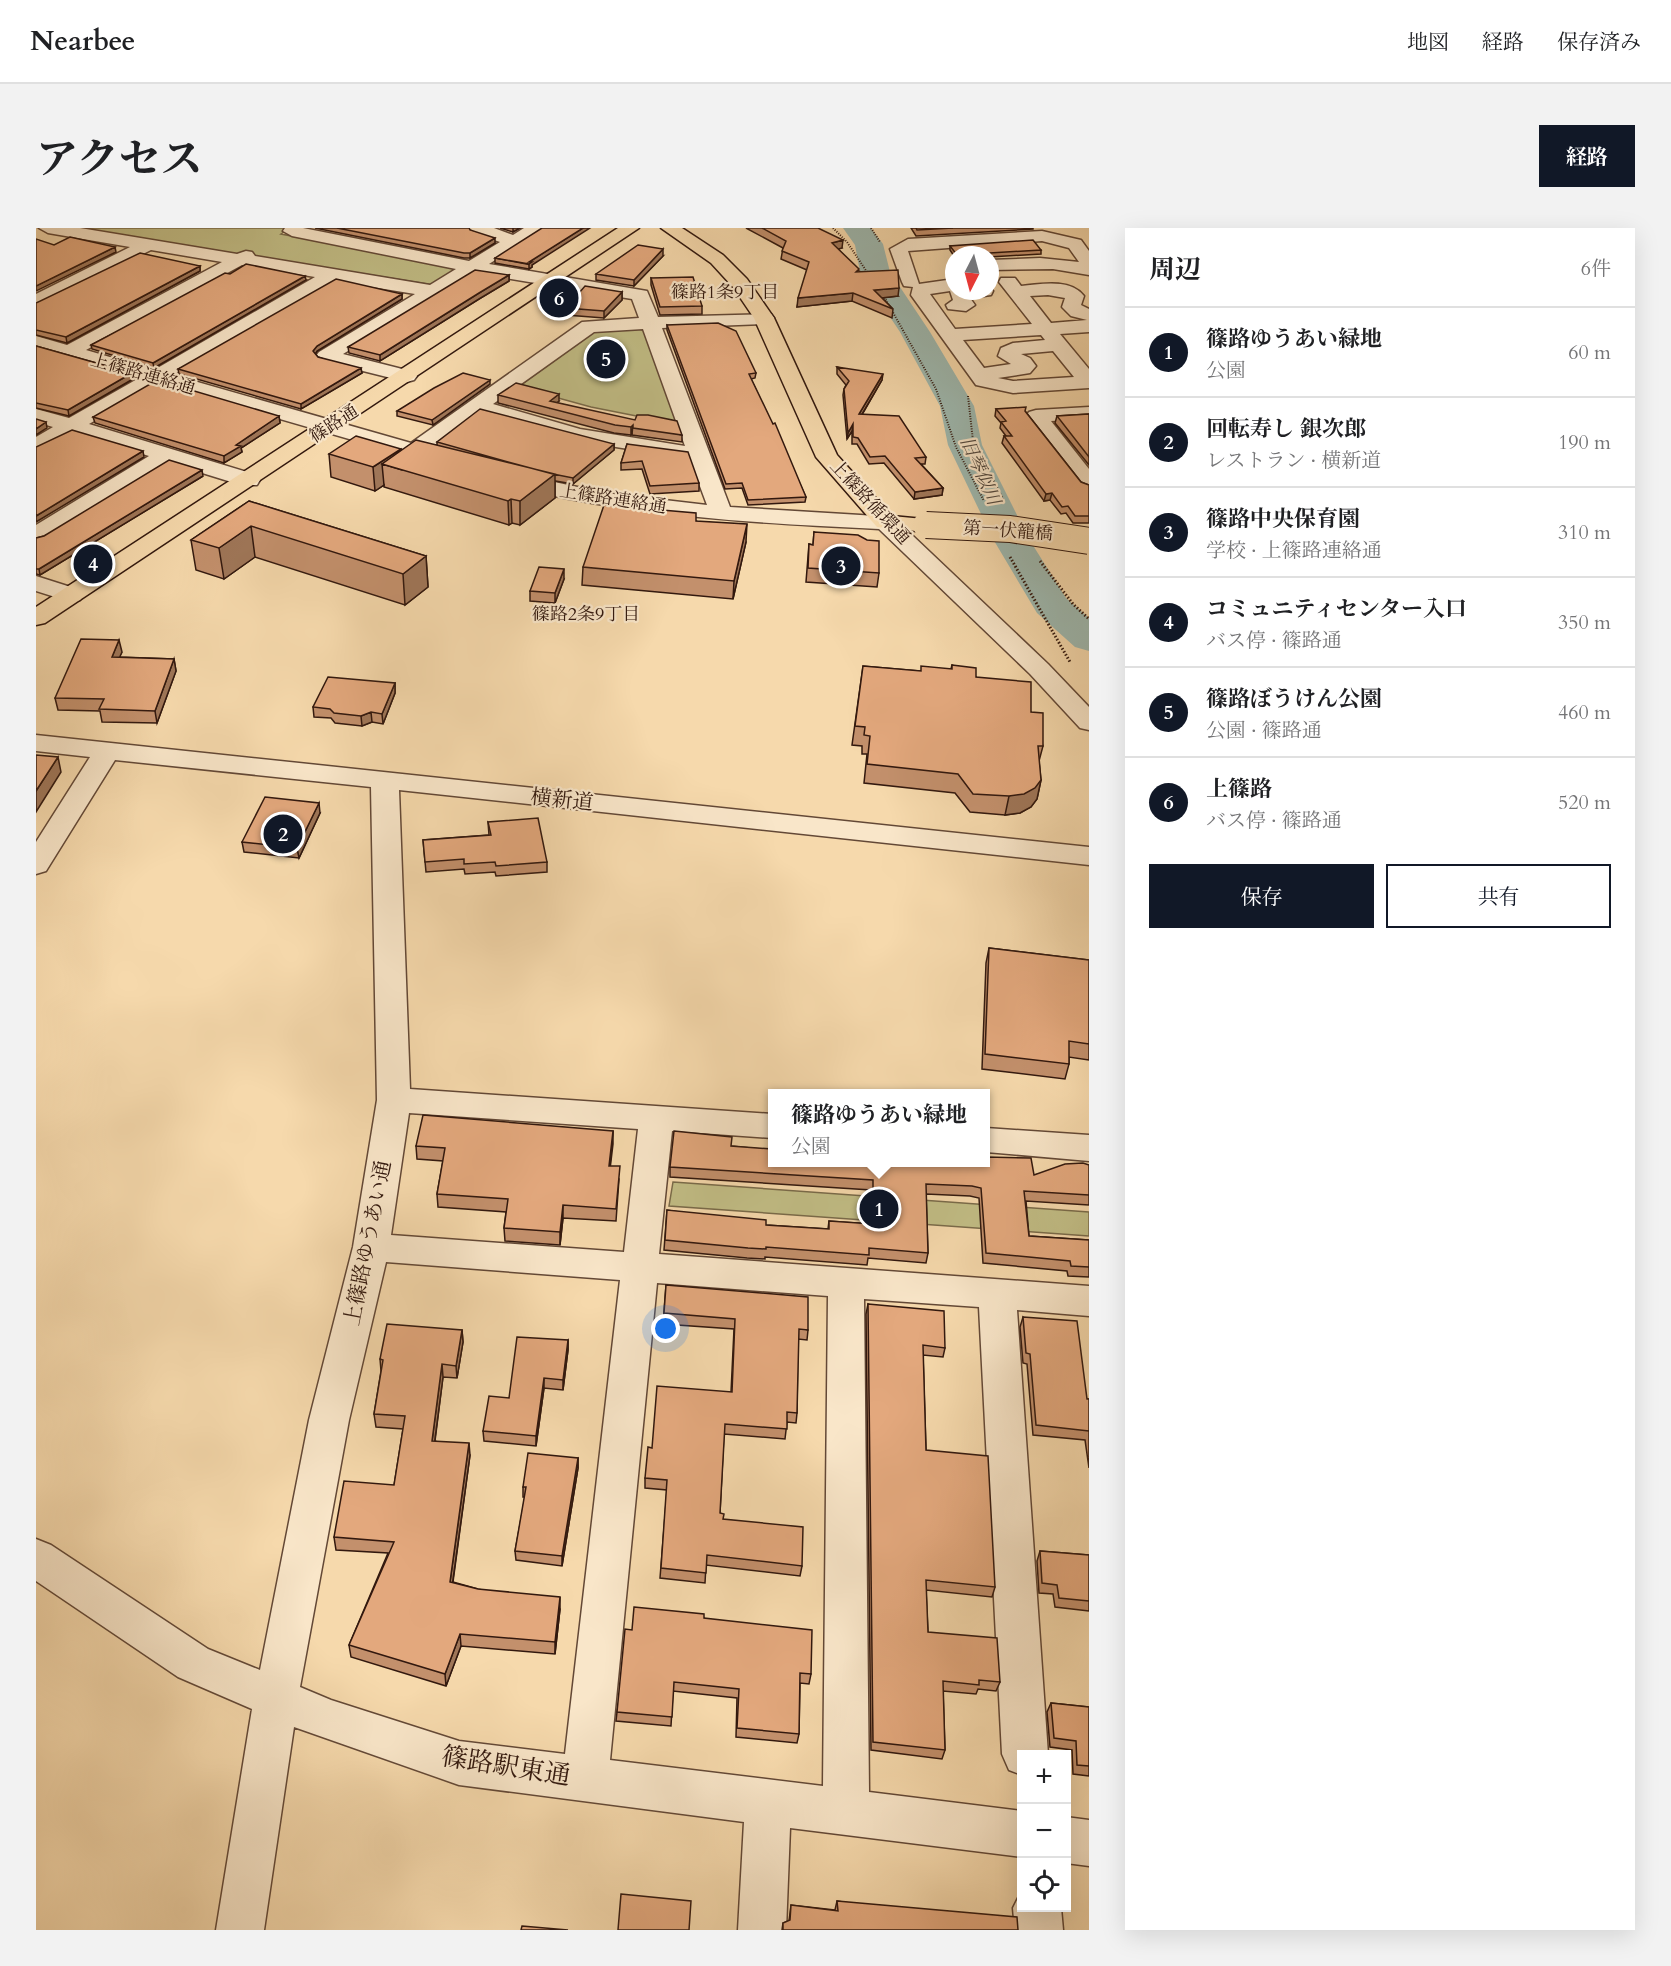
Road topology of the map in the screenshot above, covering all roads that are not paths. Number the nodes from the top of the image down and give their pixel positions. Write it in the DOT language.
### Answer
graph roads {
  1 [pos="477,228"];
  2 [pos="536,228"];
  3 [pos="630,228"];
  4 [pos="670,228"];
  5 [pos="295,229"];
  6 [pos="46,237"];
  7 [pos="514,241"];
  8 [pos="1082,244"];
  9 [pos="147,245"];
  10 [pos="240,260"];
  11 [pos="1089,263"];
  12 [pos="999,264"];
  13 [pos="472,267"];
  14 [pos="942,268"];
  15 [pos="1089,270"];
  16 [pos="332,274"];
  17 [pos="1089,278"];
  18 [pos="551,280"];
  19 [pos="945,285"];
  20 [pos="433,291"];
  21 [pos="963,300"];
  22 [pos="1002,300"];
  23 [pos="36,301"];
  24 [pos="1089,315"];
  25 [pos="764,318"];
  26 [pos="939,320"];
  27 [pos="651,324"];
  28 [pos="1089,326"];
  29 [pos="1047,331"];
  30 [pos="1089,338"];
  31 [pos="36,342"];
  32 [pos="68,352"];
  33 [pos="1067,372"];
  34 [pos="976,374"];
  35 [pos="407,376"];
  36 [pos="154,377"];
  37 [pos="477,406"];
  38 [pos="1089,413"];
  39 [pos="36,415"];
  40 [pos="71,426"];
  41 [pos="330,427"];
  42 [pos="36,446"];
  43 [pos="414,451"];
  44 [pos="699,452"];
  45 [pos="167,455"];
  46 [pos="467,466"];
  47 [pos="489,473"];
  48 [pos="249,480"];
  49 [pos="1089,483"];
  50 [pos="721,514"];
  51 [pos="885,522"];
  52 [pos="36,535"];
  53 [pos="1089,541"];
  54 [pos="36,583"];
  55 [pos="71,595"];
  56 [pos="36,618"];
  57 [pos="1089,722"];
  58 [pos="36,743"];
  59 [pos="107,751"];
  60 [pos="385,781"];
  61 [pos="1089,856"];
  62 [pos="36,865"];
  63 [pos="394,1100"];
  64 [pos="656,1118"];
  65 [pos="768,1126"];
  66 [pos="990,1140"];
  67 [pos="1089,1148"];
  68 [pos="371,1247"];
  69 [pos="640,1268"];
  70 [pos="846,1285"];
  71 [pos="997,1294"];
  72 [pos="1089,1301"];
  73 [pos="36,1558"];
  74 [pos="276,1698"];
  75 [pos="1025,1750"];
  76 [pos="585,1779"];
  77 [pos="768,1804"];
  78 [pos="846,1813"];
  79 [pos="1017,1833"];
  80 [pos="1071,1841"];
  81 [pos="1089,1843"];
  82 [pos="1037,1912"];
  83 [pos="240,1930"];
  84 [pos="762,1930"];
  85 [pos="1039,1930"];
  1 -- 7 [label="street"];
  2 -- 7 [label="street"];
  3 -- 18 [label="main road, 篠路通"];
  4 -- 25 [label="main road, 上篠路循環通"];
  5 -- 10 [label="street"];
  5 -- 13 [label="street"];
  6 -- 9 [label="street"];
  7 -- 13 [label="street"];
  8 -- 11 [label="street"];
  8 -- 26 [label="street"];
  9 -- 10 [label="street"];
  9 -- 23 [label="street"];
  10 -- 16 [label="street"];
  10 -- 32 [label="street"];
  12 -- 15 [label="street"];
  13 -- 18 [label="street"];
  13 -- 20 [label="street"];
  14 -- 26 [label="street"];
  16 -- 20 [label="street"];
  16 -- 36 [label="street"];
  17 -- 22 [label="street"];
  18 -- 27 [label="street"];
  18 -- 35 [label="main road, 篠路通"];
  19 -- 26 [label="street"];
  20 -- 35 [label="street"];
  21 -- 26 [label="street"];
  22 -- 24 [label="street"];
  22 -- 26 [label="street"];
  22 -- 29 [label="street"];
  25 -- 27 [label="street"];
  25 -- 51 [label="main road, 上篠路循環通"];
  26 -- 29 [label="street"];
  26 -- 29 [label="street"];
  26 -- 34 [label="street"];
  27 -- 37 [label="street"];
  27 -- 44 [label="street"];
  28 -- 29 [label="street"];
  29 -- 30 [label="street"];
  29 -- 33 [label="street"];
  29 -- 34 [label="street"];
  31 -- 32 [label="street, 上篠路連絡通"];
  32 -- 36 [label="street, 上篠路連絡通"];
  33 -- 34 [label="street"];
  35 -- 41 [label="main road, 篠路通"];
  36 -- 40 [label="street"];
  36 -- 41 [label="street, 上篠路連絡通"];
  37 -- 43 [label="street"];
  37 -- 44 [label="street"];
  38 -- 49 [label="street"];
  39 -- 40 [label="street"];
  40 -- 42 [label="street"];
  40 -- 45 [label="street"];
  41 -- 43 [label="street, 上篠路連絡通"];
  41 -- 48 [label="main road, 篠路通"];
  43 -- 46 [label="street, 上篠路連絡通"];
  44 -- 50 [label="street"];
  45 -- 48 [label="street"];
  45 -- 52 [label="street"];
  47 -- 50 [label="street, 上篠路連絡通"];
  48 -- 55 [label="main road, 篠路通"];
  50 -- 51 [label="street, 上篠路連絡通"];
  51 -- 53 [label="main road, 第一伏籠橋, bridge"];
  51 -- 57 [label="street, 上篠路循環通"];
  54 -- 55 [label="street"];
  55 -- 56 [label="main road, 篠路通"];
  58 -- 59 [label="street, 横新道"];
  59 -- 60 [label="street, 横新道"];
  59 -- 62 [label="street"];
  60 -- 61 [label="street, 横新道"];
  60 -- 63 [label="street, 上篠路ゆうあい通"];
  63 -- 64 [label="street"];
  63 -- 68 [label="street, 上篠路ゆうあい通"];
  64 -- 65 [label="street"];
  64 -- 69 [label="street"];
  66 -- 67 [label="street"];
  68 -- 69 [label="street"];
  68 -- 74 [label="street, 上篠路ゆうあい通"];
  69 -- 70 [label="street"];
  69 -- 76 [label="street"];
  70 -- 71 [label="street"];
  70 -- 78 [label="street"];
  71 -- 72 [label="street"];
  71 -- 75 [label="street"];
  73 -- 74 [label="street, 篠路駅東通"];
  74 -- 76 [label="street, 篠路駅東通"];
  74 -- 83 [label="street, 上篠路ゆうあい通"];
  76 -- 77 [label="street, 篠路駅東通"];
  77 -- 78 [label="street, 篠路駅東通"];
  77 -- 84 [label="street"];
  78 -- 79 [label="street, 篠路駅東通"];
  80 -- 81 [label="street"];
  82 -- 85 [label="street"];
}
